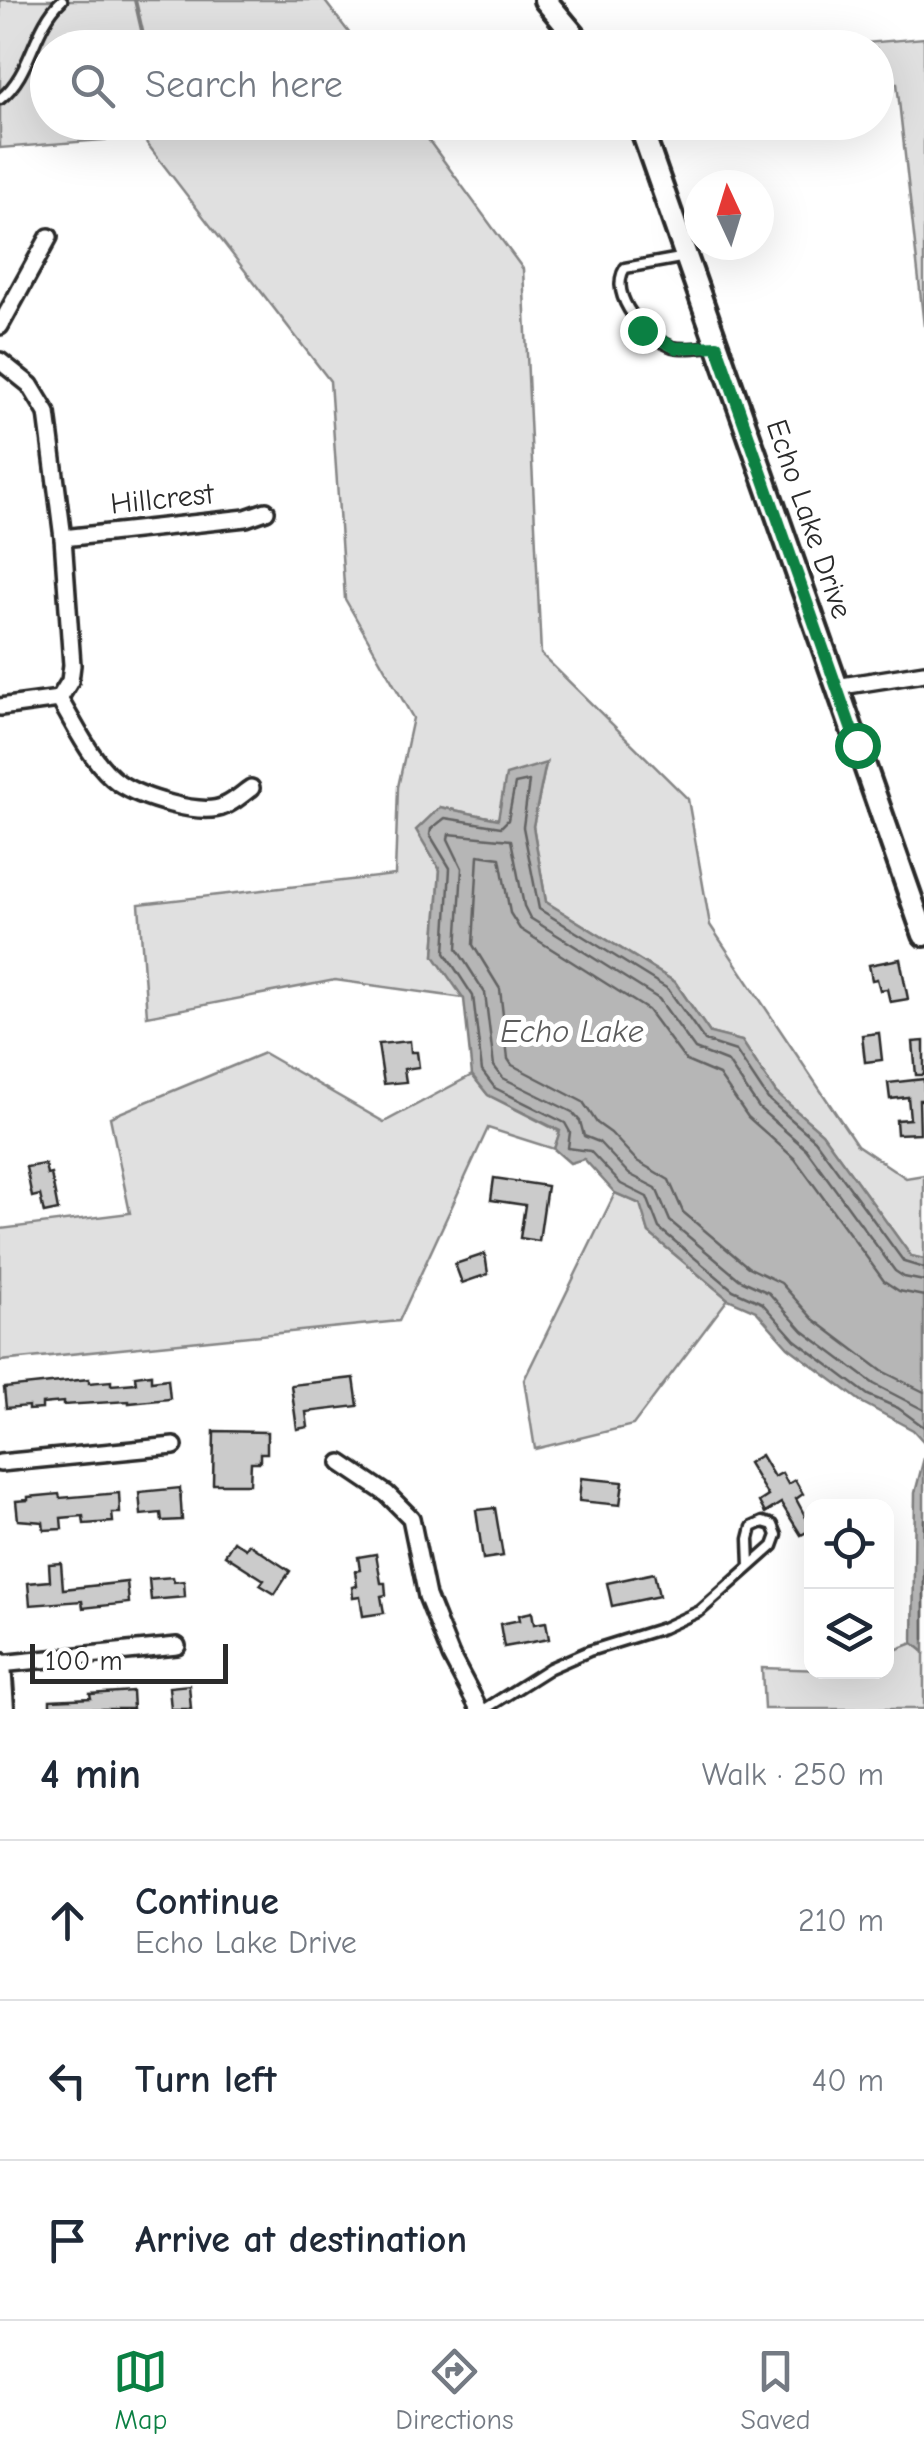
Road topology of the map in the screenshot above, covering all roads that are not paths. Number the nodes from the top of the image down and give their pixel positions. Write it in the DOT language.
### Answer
graph roads {
  1 [pos="62,0"];
  2 [pos="545,0"];
  3 [pos="40,30"];
  4 [pos="570,30"];
  5 [pos="30,54"];
  6 [pos="0,99"];
  7 [pos="645,140"];
  8 [pos="49,237"];
  9 [pos="684,251"];
  10 [pos="684,257"];
  11 [pos="687,260"];
  12 [pos="0,326"];
  13 [pos="717,346"];
  14 [pos="0,361"];
  15 [pos="266,511"];
  16 [pos="63,538"];
  17 [pos="924,674"];
  18 [pos="836,687"];
  19 [pos="59,699"];
  20 [pos="0,707"];
  21 [pos="251,788"];
  22 [pos="915,885"];
  23 [pos="924,935"];
  24 [pos="174,1446"];
  25 [pos="0,1463"];
  26 [pos="341,1463"];
  27 [pos="750,1566"];
  28 [pos="177,1646"];
  29 [pos="0,1664"];
  30 [pos="2,1709"];
  31 [pos="482,1709"];
  1 -- 3 [label="lane"];
  2 -- 4 [label="street"];
  5 -- 6 [label="lane"];
  7 -- 9 [label="street, Echo Lake Drive"];
  8 -- 12 [label="street"];
  10 -- 13 [label="lane"];
  11 -- 13 [label="street, Echo Lake Drive"];
  13 -- 18 [label="street, Echo Lake Drive"];
  14 -- 16 [label="street"];
  15 -- 16 [label="street, Hillcrest"];
  16 -- 19 [label="street"];
  17 -- 18 [label="street"];
  18 -- 22 [label="street, Echo Lake Drive"];
  19 -- 20 [label="street"];
  19 -- 21 [label="street"];
  22 -- 23 [label="street, Echo Lake Drive"];
  24 -- 25 [label="street"];
  26 -- 31 [label="street"];
  27 -- 27 [label="lane"];
  27 -- 31 [label="lane"];
  28 -- 29 [label="street"];
  29 -- 30 [label="street"];
}
